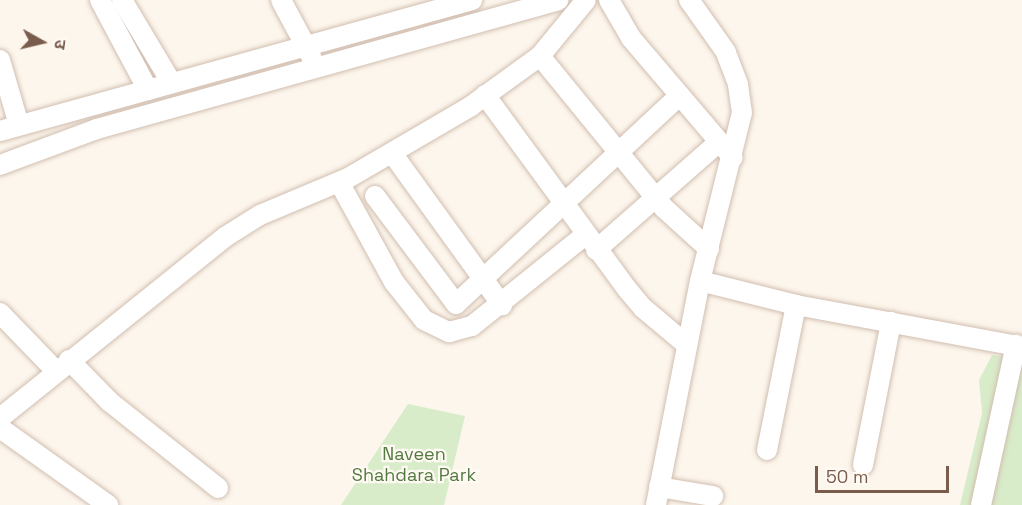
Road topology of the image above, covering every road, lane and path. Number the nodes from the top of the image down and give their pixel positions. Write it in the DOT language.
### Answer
graph roads {
  1 [pos="100,0"];
  2 [pos="122,0"];
  3 [pos="281,0"];
  4 [pos="472,0"];
  5 [pos="478,0"];
  6 [pos="558,0"];
  7 [pos="586,0"];
  8 [pos="609,0"];
  9 [pos="689,0"];
  10 [pos="419,7"];
  11 [pos="483,21"];
  12 [pos="305,46"];
  13 [pos="540,56"];
  14 [pos="0,60"];
  15 [pos="316,67"];
  16 [pos="171,82"];
  17 [pos="148,90"];
  18 [pos="485,95"];
  19 [pos="680,95"];
  20 [pos="90,106"];
  21 [pos="9,128"];
  22 [pos="97,129"];
  23 [pos="719,142"];
  24 [pos="618,152"];
  25 [pos="392,153"];
  26 [pos="733,158"];
  27 [pos="0,165"];
  28 [pos="339,182"];
  29 [pos="375,196"];
  30 [pos="654,197"];
  31 [pos="562,205"];
  32 [pos="590,243"];
  33 [pos="709,249"];
  34 [pos="484,280"];
  35 [pos="700,281"];
  36 [pos="502,305"];
  37 [pos="796,305"];
  38 [pos="1,314"];
  39 [pos="891,322"];
  40 [pos="687,345"];
  41 [pos="1019,346"];
  42 [pos="62,365"];
  43 [pos="0,418"];
  44 [pos="0,428"];
  45 [pos="767,450"];
  46 [pos="864,465"];
  47 [pos="218,488"];
  48 [pos="658,496"];
  49 [pos="713,496"];
  50 [pos="108,505"];
  51 [pos="981,505"];
  1 -- 17 [label="street"];
  2 -- 16 [label="street"];
  3 -- 12 [label="street"];
  4 -- 10 [label="street"];
  5 -- 11 [label="street"];
  6 -- 11 [label="street"];
  7 -- 13 [label="street"];
  8 -- 19 [label="street"];
  9 -- 26 [label="street"];
  10 -- 12 [label="street"];
  11 -- 15 [label="street"];
  12 -- 15 [label="street"];
  12 -- 16 [label="street"];
  13 -- 18 [label="street"];
  13 -- 24 [label="street"];
  14 -- 21 [label="street"];
  15 -- 22 [label="street"];
  16 -- 17 [label="street"];
  17 -- 20 [label="street"];
  18 -- 25 [label="street"];
  18 -- 31 [label="street"];
  19 -- 23 [label="street"];
  19 -- 24 [label="street"];
  20 -- 21 [label="street"];
  20 -- 22 [label="street"];
  22 -- 27 [label="street"];
  23 -- 26 [label="street"];
  23 -- 30 [label="street"];
  24 -- 30 [label="street"];
  24 -- 31 [label="street"];
  25 -- 28 [label="street"];
  25 -- 34 [label="street"];
  26 -- 33 [label="street"];
  28 -- 36 [label="street"];
  28 -- 42 [label="street"];
  29 -- 34 [label="street"];
  30 -- 32 [label="street"];
  30 -- 33 [label="street"];
  31 -- 32 [label="street"];
  31 -- 34 [label="street"];
  32 -- 36 [label="street"];
  32 -- 40 [label="street"];
  33 -- 35 [label="street"];
  34 -- 36 [label="street"];
  35 -- 37 [label="street"];
  35 -- 40 [label="street"];
  37 -- 39 [label="street"];
  37 -- 45 [label="street"];
  38 -- 42 [label="street"];
  39 -- 41 [label="street"];
  39 -- 46 [label="street"];
  40 -- 48 [label="street"];
  41 -- 51 [label="street"];
  42 -- 43 [label="street"];
  42 -- 47 [label="street"];
  44 -- 50 [label="street"];
  48 -- 49 [label="street"];
}
